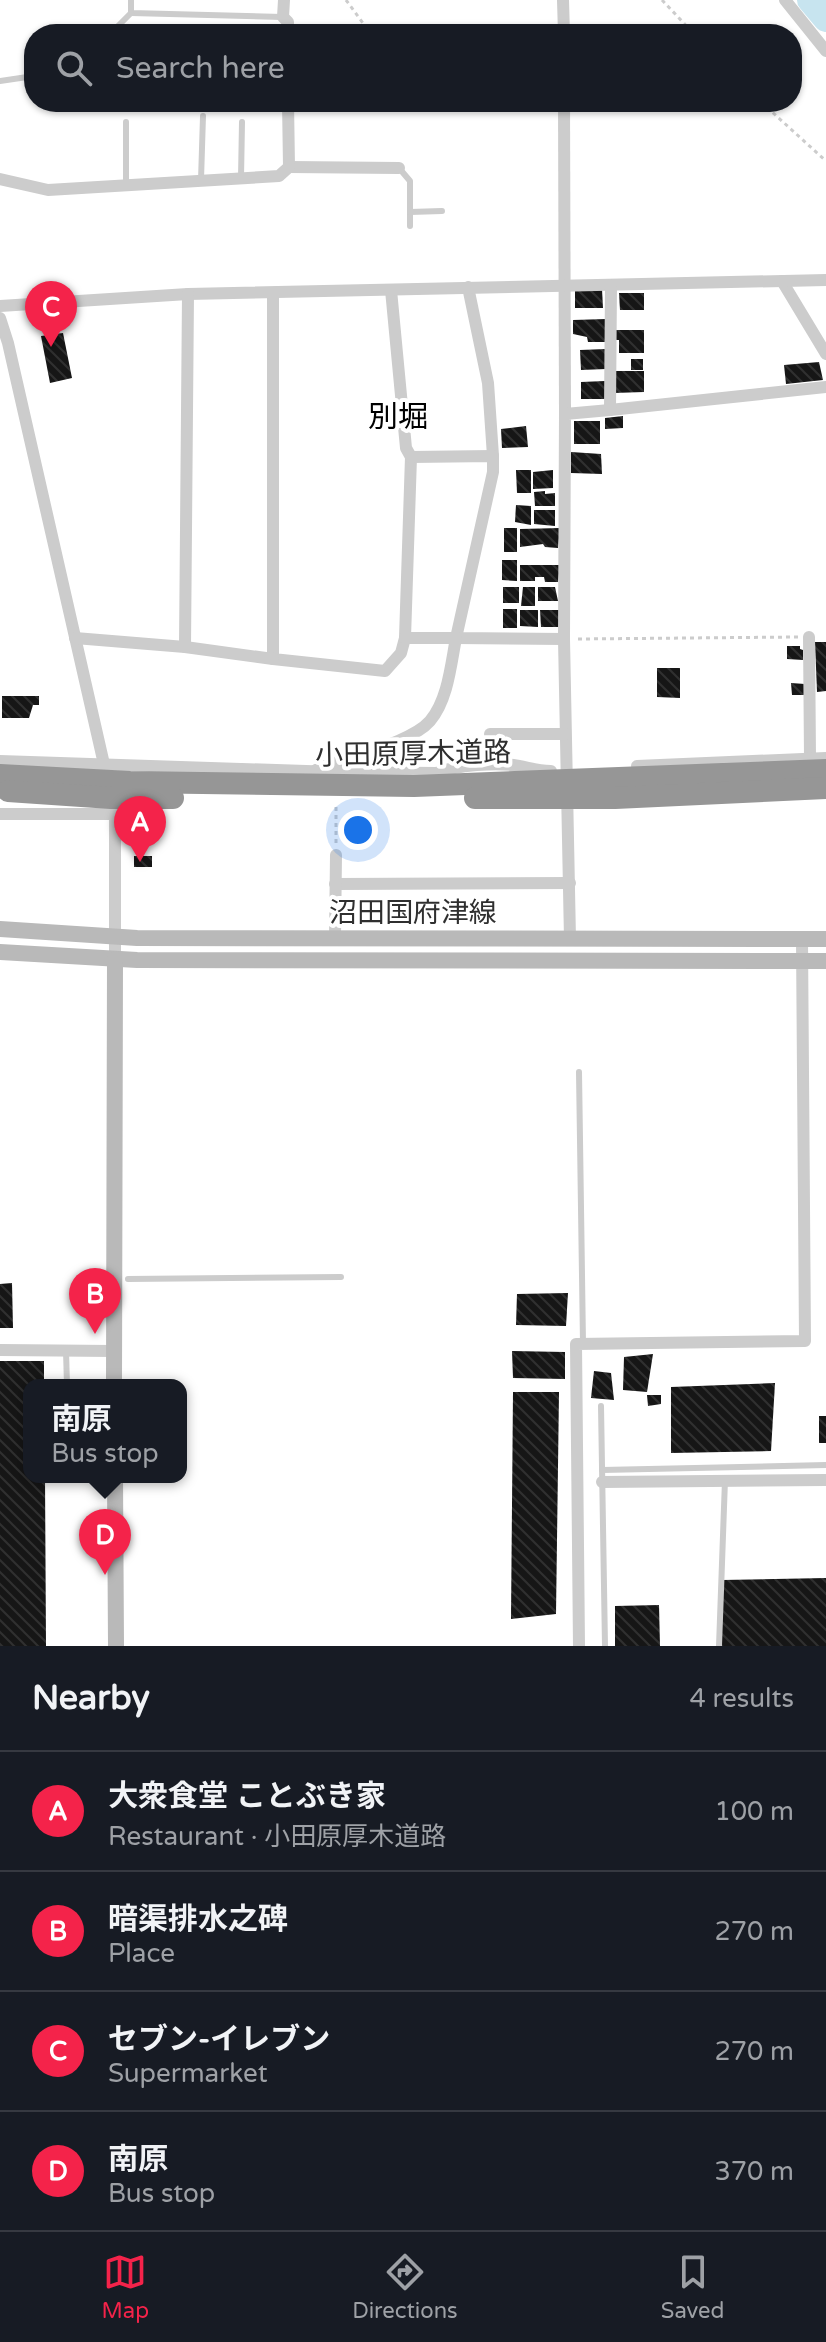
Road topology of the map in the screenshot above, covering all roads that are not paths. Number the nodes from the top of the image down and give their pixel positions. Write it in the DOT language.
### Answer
graph roads {
  1 [pos="131,0"];
  2 [pos="284,0"];
  3 [pos="563,0"];
  4 [pos="785,0"];
  5 [pos="131,13"];
  6 [pos="283,17"];
  7 [pos="120,24"];
  8 [pos="288,24"];
  9 [pos="564,24"];
  10 [pos="826,51"];
  11 [pos="24,77"];
  12 [pos="0,81"];
  13 [pos="288,112"];
  14 [pos="564,112"];
  15 [pos="203,116"];
  16 [pos="126,122"];
  17 [pos="242,122"];
  18 [pos="289,167"];
  19 [pos="399,168"];
  20 [pos="241,178"];
  21 [pos="0,179"];
  22 [pos="201,180"];
  23 [pos="126,185"];
  24 [pos="442,211"];
  25 [pos="410,212"];
  26 [pos="410,226"];
  27 [pos="826,280"];
  28 [pos="782,281"];
  29 [pos="611,285"];
  30 [pos="565,286"];
  31 [pos="468,287"];
  32 [pos="391,290"];
  33 [pos="273,293"];
  34 [pos="188,294"];
  35 [pos="0,306"];
  36 [pos="0,318"];
  37 [pos="826,354"];
  38 [pos="826,387"];
  39 [pos="610,410"];
  40 [pos="565,414"];
  41 [pos="493,456"];
  42 [pos="411,457"];
  43 [pos="809,637"];
  44 [pos="75,638"];
  45 [pos="405,638"];
  46 [pos="456,638"];
  47 [pos="564,639"];
  48 [pos="185,647"];
  49 [pos="273,659"];
  50 [pos="490,734"];
  51 [pos="565,734"];
  52 [pos="826,758"];
  53 [pos="0,761"];
  54 [pos="818,764"];
  55 [pos="105,766"];
  56 [pos="565,770"];
  57 [pos="313,771"];
  58 [pos="0,775"];
  59 [pos="826,788"];
  60 [pos="0,790"];
  61 [pos="0,814"];
  62 [pos="115,814"];
  63 [pos="336,855"];
  64 [pos="570,883"];
  65 [pos="335,884"];
  66 [pos="0,929"];
  67 [pos="116,937"];
  68 [pos="335,938"];
  69 [pos="570,939"];
  70 [pos="802,939"];
  71 [pos="826,939"];
  72 [pos="0,952"];
  73 [pos="115,959"];
  74 [pos="803,961"];
  75 [pos="826,961"];
  76 [pos="579,1072"];
  77 [pos="341,1277"];
  78 [pos="128,1279"];
  79 [pos="583,1343"];
  80 [pos="0,1350"];
  81 [pos="66,1351"];
  82 [pos="114,1351"];
  83 [pos="67,1379"];
  84 [pos="114,1379"];
  85 [pos="601,1406"];
  86 [pos="826,1465"];
  87 [pos="726,1468"];
  88 [pos="602,1476"];
  89 [pos="826,1480"];
  90 [pos="725,1482"];
  91 [pos="115,1483"];
  92 [pos="97,1519"];
  93 [pos="115,1519"];
  94 [pos="116,1646"];
  95 [pos="579,1646"];
  96 [pos="605,1646"];
  97 [pos="719,1646"];
  1 -- 5 [label="lane"];
  2 -- 6 [label="street"];
  3 -- 9 [label="street"];
  4 -- 10 [label="street"];
  5 -- 6 [label="lane"];
  5 -- 7 [label="lane"];
  6 -- 8 [label="street"];
  11 -- 12 [label="lane"];
  13 -- 18 [label="street"];
  14 -- 30 [label="street"];
  15 -- 22 [label="lane"];
  16 -- 23 [label="lane"];
  17 -- 20 [label="lane"];
  18 -- 19 [label="street"];
  18 -- 20 [label="street"];
  19 -- 25 [label="lane"];
  20 -- 22 [label="street"];
  21 -- 23 [label="street"];
  22 -- 23 [label="street"];
  24 -- 25 [label="lane"];
  25 -- 26 [label="lane"];
  27 -- 28 [label="street"];
  28 -- 29 [label="street"];
  28 -- 37 [label="street"];
  29 -- 30 [label="street"];
  29 -- 39 [label="street"];
  30 -- 31 [label="street"];
  30 -- 40 [label="street"];
  31 -- 32 [label="street"];
  31 -- 41 [label="street"];
  32 -- 33 [label="street"];
  32 -- 42 [label="street"];
  33 -- 34 [label="street"];
  33 -- 49 [label="street"];
  34 -- 35 [label="street"];
  34 -- 48 [label="street"];
  36 -- 44 [label="street"];
  38 -- 39 [label="street"];
  39 -- 40 [label="street"];
  40 -- 47 [label="street"];
  41 -- 42 [label="street"];
  41 -- 46 [label="street"];
  42 -- 45 [label="street"];
  43 -- 54 [label="street"];
  44 -- 48 [label="street"];
  44 -- 55 [label="street"];
  45 -- 46 [label="street"];
  45 -- 49 [label="street"];
  46 -- 47 [label="street"];
  46 -- 57 [label="street"];
  47 -- 51 [label="street"];
  48 -- 49 [label="street"];
  50 -- 51 [label="street"];
  51 -- 56 [label="street"];
  52 -- 54 [label="street"];
  53 -- 55 [label="street"];
  54 -- 56 [label="street"];
  54 -- 58 [label="highway, 小田原厚木道路, bridge"];
  55 -- 57 [label="street"];
  55 -- 62 [label="street"];
  56 -- 57 [label="street"];
  56 -- 64 [label="street"];
  59 -- 60 [label="highway, 小田原厚木道路, bridge"];
  61 -- 62 [label="street"];
  62 -- 67 [label="street"];
  63 -- 65 [label="street"];
  64 -- 65 [label="street"];
  64 -- 69 [label="street"];
  65 -- 68 [label="street"];
  66 -- 67 [label="main road, 沼田国府津線"];
  67 -- 68 [label="main road, 沼田国府津線"];
  67 -- 73 [label="street"];
  68 -- 69 [label="main road, 沼田国府津線"];
  69 -- 70 [label="main road, 沼田国府津線"];
  70 -- 71 [label="main road, 沼田国府津線"];
  70 -- 74 [label="street"];
  72 -- 73 [label="main road, 沼田国府津線"];
  73 -- 74 [label="main road, 沼田国府津線"];
  73 -- 82 [label="main road"];
  74 -- 75 [label="main road, 沼田国府津線"];
  74 -- 79 [label="street"];
  76 -- 79 [label="lane"];
  77 -- 78 [label="lane"];
  79 -- 95 [label="street"];
  80 -- 81 [label="street"];
  81 -- 82 [label="street"];
  81 -- 83 [label="lane"];
  82 -- 84 [label="main road"];
  85 -- 88 [label="lane"];
  86 -- 87 [label="lane"];
  87 -- 88 [label="lane"];
  87 -- 90 [label="lane"];
  88 -- 90 [label="street"];
  88 -- 96 [label="lane"];
  89 -- 90 [label="street"];
  90 -- 97 [label="lane"];
  91 -- 93 [label="main road"];
  92 -- 93 [label="lane"];
  93 -- 94 [label="main road"];
}
